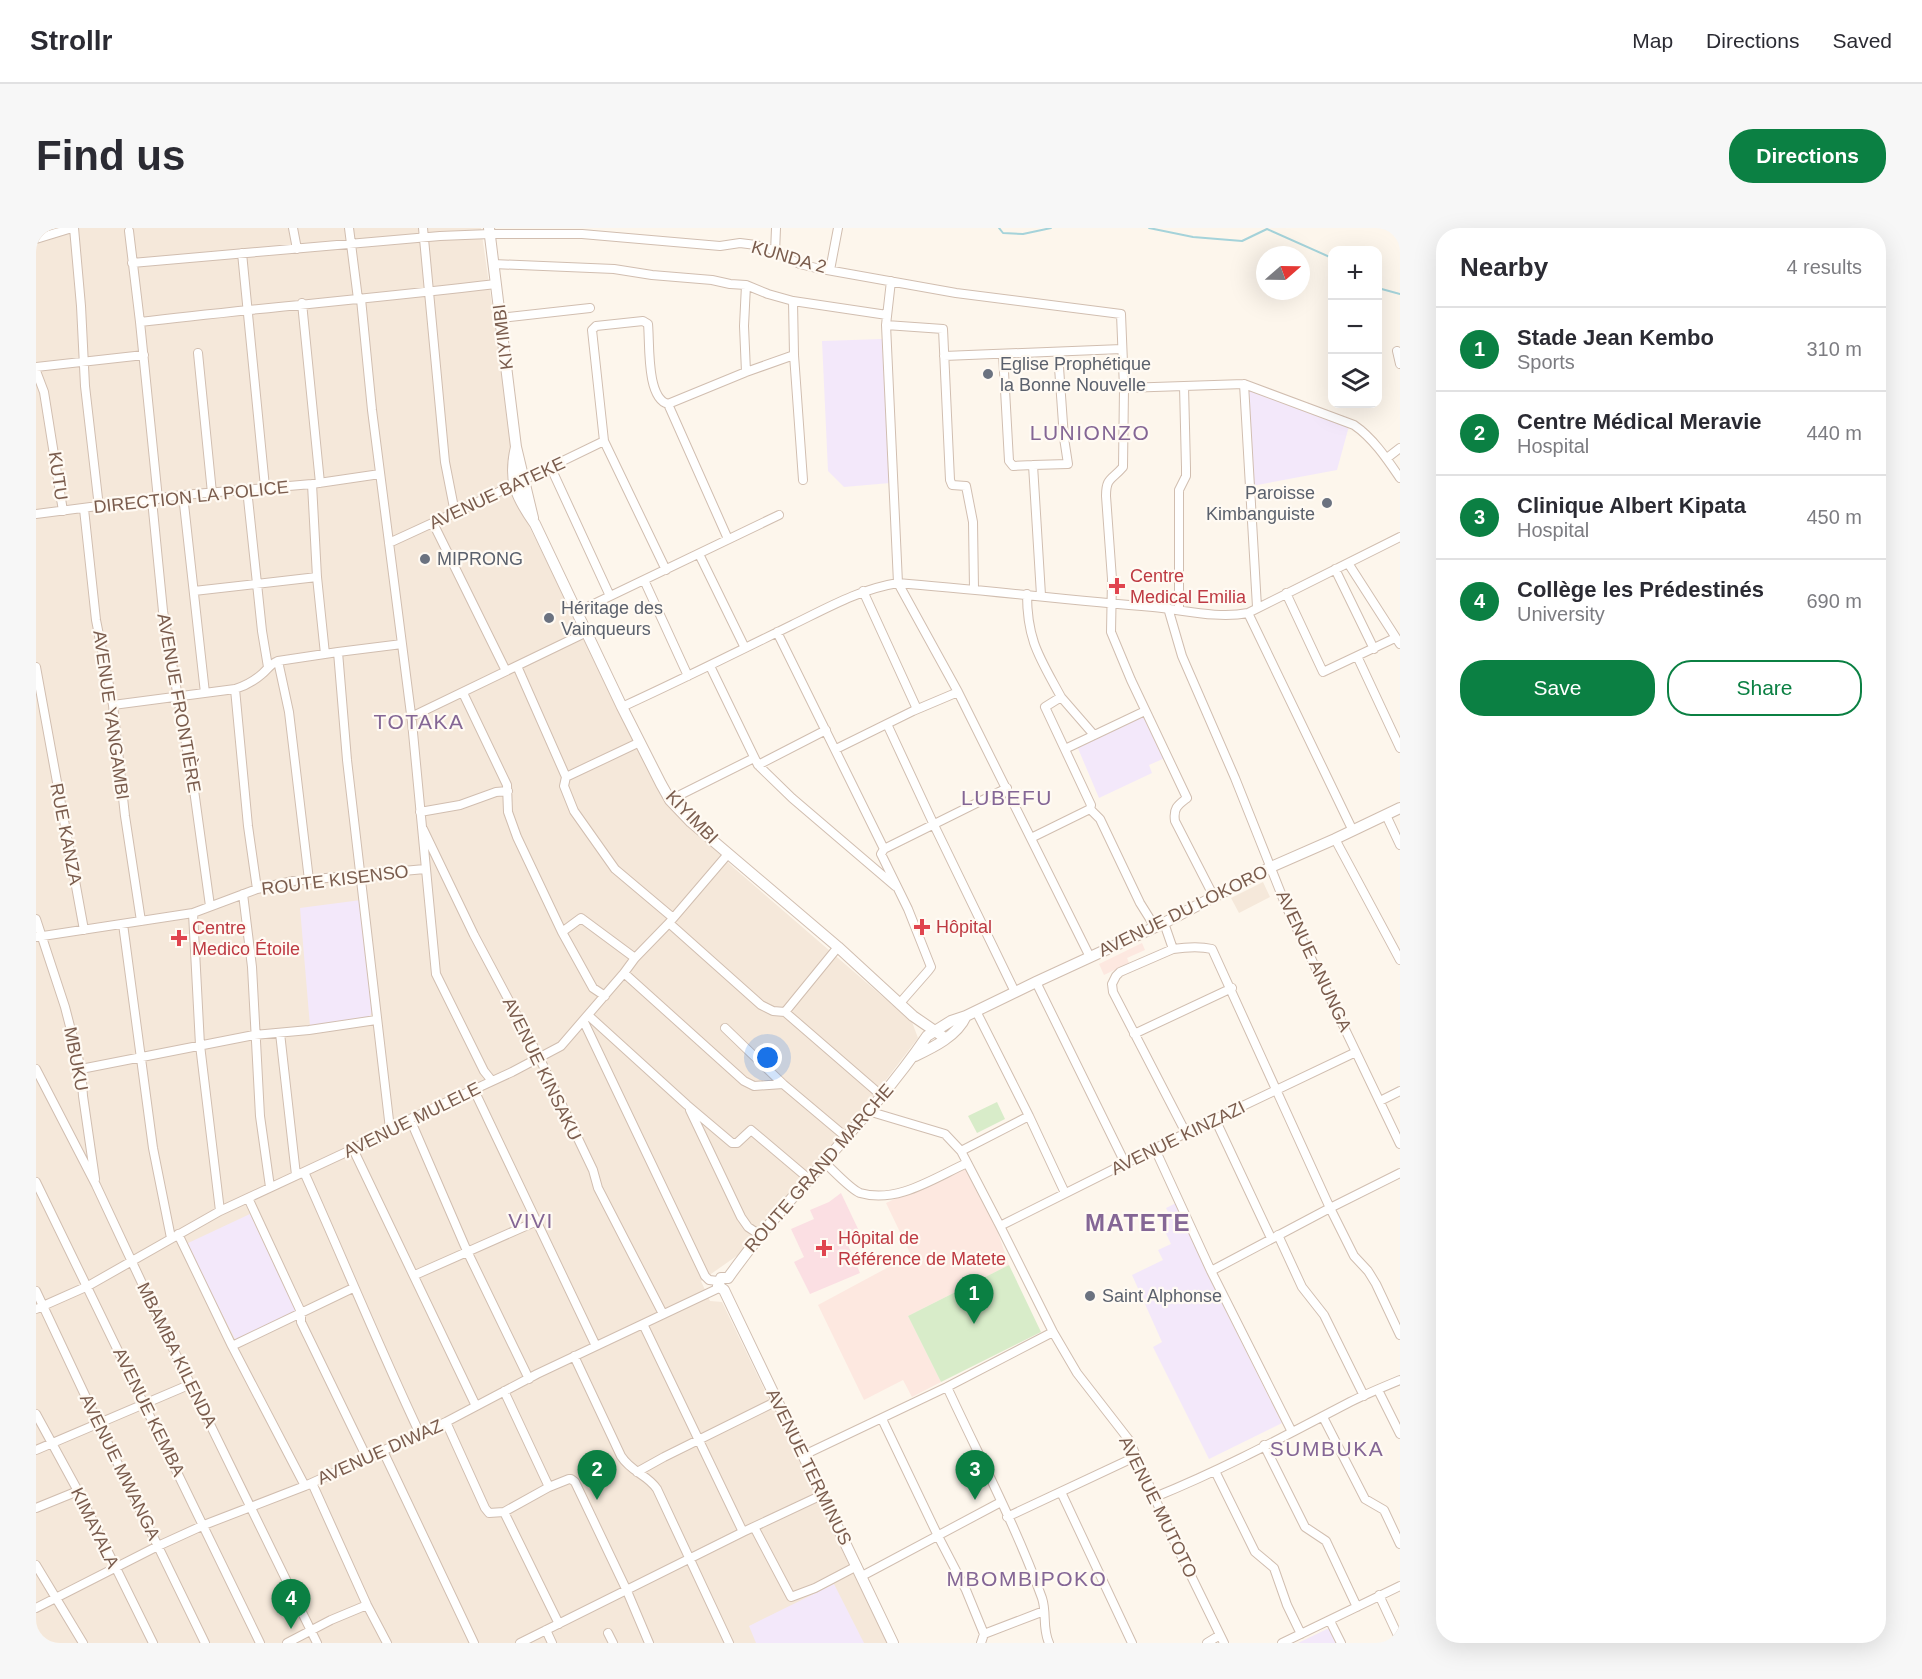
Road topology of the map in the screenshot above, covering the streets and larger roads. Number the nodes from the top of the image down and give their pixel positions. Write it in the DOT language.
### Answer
graph roads {
  1 [pos="73,228"];
  2 [pos="293,228"];
  3 [pos="349,228"];
  4 [pos="423,228"];
  5 [pos="776,228"];
  6 [pos="838,228"];
  7 [pos="129,231"];
  8 [pos="490,231"];
  9 [pos="423,238"];
  10 [pos="36,239"];
  11 [pos="350,243"];
  12 [pos="297,249"];
  13 [pos="775,253"];
  14 [pos="242,254"];
  15 [pos="132,263"];
  16 [pos="493,264"];
  17 [pos="830,270"];
  18 [pos="891,281"];
  19 [pos="496,284"];
  20 [pos="746,285"];
  21 [pos="428,293"];
  22 [pos="359,299"];
  23 [pos="793,301"];
  24 [pos="302,303"];
  25 [pos="590,308"];
  26 [pos="248,309"];
  27 [pos="500,318"];
  28 [pos="886,320"];
  29 [pos="140,322"];
  30 [pos="1122,349"];
  31 [pos="1396,351"];
  32 [pos="198,353"];
  33 [pos="1058,353"];
  34 [pos="1003,354"];
  35 [pos="144,355"];
  36 [pos="794,355"];
  37 [pos="944,356"];
  38 [pos="84,361"];
  39 [pos="1400,364"];
  40 [pos="36,369"];
  41 [pos="746,372"];
  42 [pos="1244,384"];
  43 [pos="1184,386"];
  44 [pos="1124,388"];
  45 [pos="668,404"];
  46 [pos="604,441"];
  47 [pos="516,447"];
  48 [pos="1400,448"];
  49 [pos="1387,458"];
  50 [pos="1033,465"];
  51 [pos="551,468"];
  52 [pos="380,474"];
  53 [pos="1400,478"];
  54 [pos="524,480"];
  55 [pos="803,480"];
  56 [pos="316,484"];
  57 [pos="513,485"];
  58 [pos="265,487"];
  59 [pos="247,489"];
  60 [pos="212,493"];
  61 [pos="183,495"];
  62 [pos="155,499"];
  63 [pos="99,507"];
  64 [pos="84,509"];
  65 [pos="63,512"];
  66 [pos="455,513"];
  67 [pos="36,514"];
  68 [pos="779,516"];
  69 [pos="433,523"];
  70 [pos="535,525"];
  71 [pos="1400,537"];
  72 [pos="728,539"];
  73 [pos="389,543"];
  74 [pos="699,554"];
  75 [pos="1348,563"];
  76 [pos="1335,569"];
  77 [pos="666,570"];
  78 [pos="317,577"];
  79 [pos="644,580"];
  80 [pos="256,583"];
  81 [pos="898,583"];
  82 [pos="974,589"];
  83 [pos="194,591"];
  84 [pos="863,591"];
  85 [pos="1286,593"];
  86 [pos="1027,594"];
  87 [pos="1041,595"];
  88 [pos="610,596"];
  89 [pos="1111,603"];
  90 [pos="1257,607"];
  91 [pos="1168,608"];
  92 [pos="1179,610"];
  93 [pos="577,612"];
  94 [pos="1248,613"];
  95 [pos="587,632"];
  96 [pos="777,632"];
  97 [pos="1398,641"];
  98 [pos="402,644"];
  99 [pos="745,648"];
  100 [pos="1374,649"];
  101 [pos="338,652"];
  102 [pos="325,654"];
  103 [pos="1357,656"];
  104 [pos="278,661"];
  105 [pos="517,666"];
  106 [pos="710,666"];
  107 [pos="36,667"];
  108 [pos="268,667"];
  109 [pos="506,671"];
  110 [pos="688,676"];
  111 [pos="234,689"];
  112 [pos="958,692"];
  113 [pos="205,693"];
  114 [pos="463,693"];
  115 [pos="178,696"];
  116 [pos="1060,697"];
  117 [pos="113,705"];
  118 [pos="622,707"];
  119 [pos="917,709"];
  120 [pos="1145,711"];
  121 [pos="411,717"];
  122 [pos="887,724"];
  123 [pos="826,730"];
  124 [pos="1094,735"];
  125 [pos="640,742"];
  126 [pos="1400,748"];
  127 [pos="836,749"];
  128 [pos="1065,750"];
  129 [pos="756,761"];
  130 [pos="566,777"];
  131 [pos="1007,788"];
  132 [pos="508,791"];
  133 [pos="670,800"];
  134 [pos="1400,808"];
  135 [pos="1090,809"];
  136 [pos="420,812"];
  137 [pos="1386,815"];
  138 [pos="420,824"];
  139 [pos="934,825"];
  140 [pos="1353,831"];
  141 [pos="1031,838"];
  142 [pos="1335,839"];
  143 [pos="1400,845"];
  144 [pos="884,849"];
  145 [pos="728,854"];
  146 [pos="1271,867"];
  147 [pos="425,869"];
  148 [pos="361,874"];
  149 [pos="309,880"];
  150 [pos="257,889"];
  151 [pos="897,889"];
  152 [pos="243,894"];
  153 [pos="1214,897"];
  154 [pos="210,906"];
  155 [pos="193,913"];
  156 [pos="36,919"];
  157 [pos="670,920"];
  158 [pos="141,921"];
  159 [pos="123,924"];
  160 [pos="1160,925"];
  161 [pos="84,930"];
  162 [pos="562,932"];
  163 [pos="38,936"];
  164 [pos="838,947"];
  165 [pos="1173,949"];
  166 [pos="1090,957"];
  167 [pos="635,958"];
  168 [pos="1400,960"];
  169 [pos="624,973"];
  170 [pos="1036,982"];
  171 [pos="1232,988"];
  172 [pos="1015,992"];
  173 [pos="605,996"];
  174 [pos="900,1003"];
  175 [pos="785,1012"];
  176 [pos="971,1014"];
  177 [pos="586,1019"];
  178 [pos="376,1020"];
  179 [pos="724,1028"];
  180 [pos="280,1033"];
  181 [pos="930,1033"];
  182 [pos="1134,1034"];
  183 [pos="254,1035"];
  184 [pos="945,1038"];
  185 [pos="200,1045"];
  186 [pos="935,1046"];
  187 [pos="1356,1052"];
  188 [pos="140,1058"];
  189 [pos="539,1058"];
  190 [pos="912,1058"];
  191 [pos="36,1069"];
  192 [pos="81,1069"];
  193 [pos="492,1081"];
  194 [pos="783,1084"];
  195 [pos="474,1090"];
  196 [pos="1278,1090"];
  197 [pos="1400,1090"];
  198 [pos="882,1096"];
  199 [pos="1380,1101"];
  200 [pos="687,1105"];
  201 [pos="868,1111"];
  202 [pos="1029,1116"];
  203 [pos="410,1119"];
  204 [pos="1215,1119"];
  205 [pos="390,1129"];
  206 [pos="1186,1133"];
  207 [pos="846,1137"];
  208 [pos="1400,1144"];
  209 [pos="353,1149"];
  210 [pos="1155,1149"];
  211 [pos="961,1151"];
  212 [pos="824,1162"];
  213 [pos="967,1163"];
  214 [pos="1125,1163"];
  215 [pos="1400,1173"];
  216 [pos="300,1174"];
  217 [pos="809,1179"];
  218 [pos="36,1182"];
  219 [pos="96,1185"];
  220 [pos="270,1187"];
  221 [pos="1065,1192"];
  222 [pos="248,1198"];
  223 [pos="1330,1208"];
  224 [pos="220,1211"];
  225 [pos="537,1221"];
  226 [pos="1000,1226"];
  227 [pos="760,1235"];
  228 [pos="174,1236"];
  229 [pos="1275,1236"];
  230 [pos="467,1251"];
  231 [pos="132,1260"];
  232 [pos="1211,1271"];
  233 [pos="415,1275"];
  234 [pos="722,1284"];
  235 [pos="88,1286"];
  236 [pos="353,1288"];
  237 [pos="36,1291"];
  238 [pos="40,1307"];
  239 [pos="301,1312"];
  240 [pos="663,1314"];
  241 [pos="643,1324"];
  242 [pos="1053,1332"];
  243 [pos="1400,1335"];
  244 [pos="232,1346"];
  245 [pos="596,1346"];
  246 [pos="574,1356"];
  247 [pos="529,1379"];
  248 [pos="1400,1380"];
  249 [pos="191,1384"];
  250 [pos="947,1387"];
  251 [pos="1378,1390"];
  252 [pos="504,1391"];
  253 [pos="1364,1396"];
  254 [pos="777,1401"];
  255 [pos="145,1404"];
  256 [pos="477,1406"];
  257 [pos="36,1414"];
  258 [pos="1323,1417"];
  259 [pos="882,1419"];
  260 [pos="446,1422"];
  261 [pos="99,1425"];
  262 [pos="1292,1432"];
  263 [pos="420,1434"];
  264 [pos="1400,1434"];
  265 [pos="700,1439"];
  266 [pos="51,1443"];
  267 [pos="1264,1445"];
  268 [pos="36,1450"];
  269 [pos="382,1451"];
  270 [pos="804,1455"];
  271 [pos="1137,1456"];
  272 [pos="367,1458"];
  273 [pos="1215,1471"];
  274 [pos="637,1472"];
  275 [pos="308,1485"];
  276 [pos="549,1487"];
  277 [pos="78,1491"];
  278 [pos="1061,1492"];
  279 [pos="824,1494"];
  280 [pos="1155,1497"];
  281 [pos="1001,1502"];
  282 [pos="36,1508"];
  283 [pos="251,1508"];
  284 [pos="504,1512"];
  285 [pos="1007,1517"];
  286 [pos="204,1525"];
  287 [pos="754,1527"];
  288 [pos="743,1532"];
  289 [pos="938,1536"];
  290 [pos="1400,1544"];
  291 [pos="158,1546"];
  292 [pos="689,1560"];
  293 [pos="36,1565"];
  294 [pos="115,1568"];
  295 [pos="859,1571"];
  296 [pos="1400,1586"];
  297 [pos="627,1591"];
  298 [pos="1378,1595"];
  299 [pos="55,1598"];
  300 [pos="367,1605"];
  301 [pos="1357,1607"];
  302 [pos="36,1608"];
  303 [pos="1044,1611"];
  304 [pos="1330,1621"];
  305 [pos="559,1624"];
  306 [pos="311,1630"];
  307 [pos="546,1630"];
  308 [pos="608,1633"];
  309 [pos="984,1634"];
  310 [pos="1301,1634"];
  311 [pos="1222,1639"];
  312 [pos="1400,1640"];
  313 [pos="83,1643"];
  314 [pos="153,1643"];
  315 [pos="205,1643"];
  316 [pos="261,1643"];
  317 [pos="287,1643"];
  318 [pos="317,1643"];
  319 [pos="387,1643"];
  320 [pos="474,1643"];
  321 [pos="520,1643"];
  322 [pos="552,1643"];
  323 [pos="613,1643"];
  324 [pos="649,1643"];
  325 [pos="729,1643"];
  326 [pos="893,1643"];
  327 [pos="981,1643"];
  328 [pos="1049,1643"];
  329 [pos="1132,1643"];
  330 [pos="1208,1643"];
  331 [pos="1282,1643"];
  332 [pos="1341,1643"];
  1 -- 10 [label="street"];
  1 -- 38 [label="street"];
  2 -- 12 [label="street"];
  3 -- 11 [label="street"];
  4 -- 9 [label="street"];
  5 -- 13 [label="street"];
  6 -- 17 [label="street"];
  7 -- 15 [label="street, AVENUE FRONTIÈRE"];
  8 -- 9 [label="street, KUNDA 2"];
  8 -- 13 [label="street, KUNDA 2"];
  8 -- 16 [label="street, KIYIMBI"];
  9 -- 11 [label="street, KUNDA 2"];
  9 -- 21 [label="street"];
  11 -- 12 [label="street, KUNDA 2"];
  11 -- 22 [label="street"];
  12 -- 14 [label="street, KUNDA 2"];
  13 -- 17 [label="street, KUNDA 2"];
  14 -- 15 [label="street, KUNDA 2"];
  14 -- 26 [label="street"];
  15 -- 29 [label="street, AVENUE FRONTIÈRE"];
  16 -- 19 [label="street, KIYIMBI"];
  16 -- 20 [label="street"];
  17 -- 18 [label="street, KUNDA 2"];
  18 -- 28 [label="street"];
  18 -- 30 [label="street, KUNDA 2"];
  19 -- 21 [label="street"];
  19 -- 27 [label="street, KIYIMBI"];
  20 -- 23 [label="street"];
  20 -- 41 [label="street"];
  21 -- 22 [label="street"];
  21 -- 66 [label="street"];
  22 -- 24 [label="street"];
  22 -- 52 [label="street"];
  23 -- 28 [label="street"];
  23 -- 36 [label="street"];
  24 -- 26 [label="street"];
  24 -- 56 [label="street"];
  25 -- 27 [label="street"];
  26 -- 29 [label="street"];
  26 -- 58 [label="street"];
  27 -- 47 [label="street, KIYIMBI"];
  28 -- 37 [label="street"];
  28 -- 81 [label="street"];
  29 -- 35 [label="street, AVENUE FRONTIÈRE"];
  30 -- 33 [label="street"];
  30 -- 44 [label="street"];
  31 -- 39 [label="street"];
  32 -- 60 [label="street"];
  33 -- 34 [label="street"];
  33 -- 50 [label="street"];
  34 -- 37 [label="street"];
  34 -- 50 [label="street"];
  35 -- 38 [label="street"];
  35 -- 62 [label="street, AVENUE FRONTIÈRE"];
  36 -- 41 [label="street"];
  36 -- 55 [label="street"];
  37 -- 82 [label="street"];
  38 -- 40 [label="street"];
  38 -- 63 [label="street"];
  40 -- 65 [label="street, KUTU"];
  41 -- 45 [label="street"];
  42 -- 43 [label="street"];
  42 -- 49 [label="street"];
  42 -- 90 [label="street"];
  43 -- 44 [label="street"];
  43 -- 92 [label="street"];
  44 -- 89 [label="street"];
  45 -- 46 [label="street"];
  45 -- 72 [label="street"];
  46 -- 51 [label="street, AVENUE BATEKE"];
  46 -- 77 [label="street"];
  47 -- 54 [label="street"];
  47 -- 57 [label="street"];
  48 -- 49 [label="street"];
  49 -- 53 [label="street"];
  50 -- 87 [label="street"];
  51 -- 54 [label="street, AVENUE BATEKE"];
  51 -- 88 [label="street"];
  52 -- 56 [label="street, DIRECTION LA POLICE"];
  52 -- 73 [label="street"];
  54 -- 57 [label="street, AVENUE BATEKE"];
  54 -- 70 [label="street"];
  56 -- 58 [label="street, DIRECTION LA POLICE"];
  56 -- 78 [label="street"];
  57 -- 66 [label="street, AVENUE BATEKE"];
  57 -- 70 [label="street"];
  58 -- 59 [label="street, DIRECTION LA POLICE"];
  59 -- 60 [label="street, DIRECTION LA POLICE"];
  59 -- 80 [label="street"];
  60 -- 61 [label="street, DIRECTION LA POLICE"];
  61 -- 62 [label="street, DIRECTION LA POLICE"];
  61 -- 83 [label="street"];
  62 -- 63 [label="street, DIRECTION LA POLICE"];
  62 -- 115 [label="street, AVENUE FRONTIÈRE"];
  63 -- 64 [label="street, DIRECTION LA POLICE"];
  64 -- 65 [label="street, DIRECTION LA POLICE"];
  64 -- 117 [label="street, AVENUE YANGAMBI"];
  65 -- 67 [label="street, DIRECTION LA POLICE"];
  66 -- 69 [label="street, AVENUE BATEKE"];
  68 -- 72 [label="street"];
  69 -- 73 [label="street, AVENUE BATEKE"];
  69 -- 109 [label="street"];
  70 -- 93 [label="street, KIYIMBI"];
  71 -- 75 [label="street"];
  72 -- 74 [label="street"];
  73 -- 98 [label="street"];
  74 -- 77 [label="street"];
  74 -- 99 [label="street"];
  75 -- 76 [label="street"];
  75 -- 97 [label="street"];
  76 -- 85 [label="street"];
  76 -- 100 [label="street"];
  77 -- 79 [label="street"];
  78 -- 80 [label="street"];
  78 -- 102 [label="street"];
  79 -- 88 [label="street"];
  79 -- 110 [label="street"];
  80 -- 83 [label="street"];
  80 -- 108 [label="street"];
  81 -- 82 [label="street"];
  81 -- 84 [label="street"];
  81 -- 112 [label="street"];
  82 -- 86 [label="street"];
  83 -- 113 [label="street"];
  84 -- 96 [label="street"];
  84 -- 119 [label="street"];
  85 -- 90 [label="street"];
  85 -- 103 [label="street"];
  86 -- 87 [label="street"];
  86 -- 116 [label="street"];
  87 -- 89 [label="street"];
  88 -- 93 [label="street"];
  89 -- 91 [label="street"];
  89 -- 120 [label="street"];
  90 -- 94 [label="street"];
  91 -- 92 [label="street"];
  91 -- 146 [label="street, AVENUE ANUNGA"];
  92 -- 94 [label="street"];
  93 -- 95 [label="street, KIYIMBI"];
  94 -- 140 [label="street"];
  95 -- 105 [label="street"];
  95 -- 118 [label="street, KIYIMBI"];
  96 -- 99 [label="street"];
  96 -- 123 [label="street"];
  97 -- 100 [label="street"];
  98 -- 101 [label="street"];
  98 -- 121 [label="street"];
  99 -- 106 [label="street"];
  100 -- 103 [label="street"];
  101 -- 102 [label="street"];
  101 -- 148 [label="street"];
  102 -- 104 [label="street"];
  103 -- 126 [label="street"];
  104 -- 108 [label="street"];
  104 -- 149 [label="street"];
  105 -- 109 [label="street"];
  105 -- 130 [label="street"];
  106 -- 110 [label="street"];
  106 -- 129 [label="street"];
  107 -- 161 [label="street, RUE KANZA"];
  108 -- 111 [label="street"];
  109 -- 114 [label="street"];
  110 -- 118 [label="street"];
  111 -- 113 [label="street"];
  111 -- 150 [label="street"];
  112 -- 119 [label="street"];
  112 -- 131 [label="street"];
  113 -- 115 [label="street"];
  114 -- 121 [label="street"];
  114 -- 132 [label="street"];
  115 -- 117 [label="street"];
  115 -- 154 [label="street, AVENUE FRONTIÈRE"];
  116 -- 124 [label="street"];
  116 -- 128 [label="street"];
  117 -- 158 [label="street, AVENUE YANGAMBI"];
  118 -- 125 [label="street, KIYIMBI"];
  119 -- 122 [label="street"];
  120 -- 124 [label="street"];
  120 -- 153 [label="street"];
  121 -- 136 [label="street"];
  122 -- 127 [label="street"];
  122 -- 139 [label="street"];
  123 -- 127 [label="street"];
  123 -- 129 [label="street"];
  124 -- 128 [label="street"];
  125 -- 130 [label="street"];
  125 -- 133 [label="street, KIYIMBI"];
  127 -- 144 [label="street"];
  128 -- 135 [label="street"];
  129 -- 133 [label="street"];
  129 -- 151 [label="street"];
  130 -- 157 [label="street"];
  131 -- 139 [label="street"];
  131 -- 141 [label="street"];
  132 -- 136 [label="street"];
  132 -- 162 [label="street"];
  133 -- 145 [label="street, KIYIMBI"];
  134 -- 137 [label="street, AVENUE DU LOKORO"];
  135 -- 141 [label="street"];
  135 -- 160 [label="street"];
  136 -- 138 [label="street"];
  137 -- 140 [label="street, AVENUE DU LOKORO"];
  137 -- 143 [label="street"];
  138 -- 147 [label="street"];
  138 -- 189 [label="street, AVENUE KINSAKU"];
  139 -- 144 [label="street"];
  139 -- 172 [label="street"];
  140 -- 142 [label="street, AVENUE DU LOKORO"];
  141 -- 166 [label="street"];
  142 -- 146 [label="street, AVENUE DU LOKORO"];
  142 -- 168 [label="street"];
  144 -- 151 [label="street"];
  145 -- 157 [label="street, AVENUE MULELE"];
  145 -- 164 [label="street, KIYIMBI"];
  146 -- 153 [label="street, AVENUE DU LOKORO"];
  146 -- 187 [label="street, AVENUE ANUNGA"];
  147 -- 148 [label="street, ROUTE KISENSO"];
  147 -- 193 [label="street"];
  148 -- 149 [label="street, ROUTE KISENSO"];
  148 -- 178 [label="street"];
  149 -- 150 [label="street, ROUTE KISENSO"];
  150 -- 152 [label="street, ROUTE KISENSO"];
  151 -- 174 [label="street"];
  152 -- 154 [label="street, ROUTE KISENSO"];
  152 -- 183 [label="street"];
  153 -- 160 [label="street, AVENUE DU LOKORO"];
  154 -- 155 [label="street, ROUTE KISENSO"];
  155 -- 158 [label="street, ROUTE KISENSO"];
  155 -- 185 [label="street"];
  156 -- 163 [label="street, MBUKU"];
  157 -- 167 [label="street, AVENUE MULELE"];
  157 -- 175 [label="street"];
  158 -- 159 [label="street, ROUTE KISENSO"];
  159 -- 161 [label="street, ROUTE KISENSO"];
  159 -- 188 [label="street"];
  160 -- 165 [label="street"];
  160 -- 166 [label="street, AVENUE DU LOKORO"];
  161 -- 163 [label="street, ROUTE KISENSO"];
  162 -- 167 [label="street"];
  162 -- 173 [label="street"];
  163 -- 192 [label="street, MBUKU"];
  164 -- 174 [label="street, KIYIMBI"];
  164 -- 175 [label="street"];
  165 -- 171 [label="street"];
  165 -- 182 [label="street"];
  166 -- 170 [label="street, AVENUE DU LOKORO"];
  167 -- 169 [label="street, AVENUE MULELE"];
  169 -- 173 [label="street, AVENUE MULELE"];
  169 -- 194 [label="street"];
  170 -- 172 [label="street, AVENUE DU LOKORO"];
  170 -- 214 [label="street"];
  171 -- 182 [label="street"];
  171 -- 196 [label="street"];
  172 -- 176 [label="street, AVENUE DU LOKORO"];
  173 -- 177 [label="street, AVENUE MULELE"];
  174 -- 181 [label="street, KIYIMBI"];
  175 -- 198 [label="street"];
  176 -- 181 [label="street, AVENUE DU LOKORO"];
  176 -- 184 [label="street, AVENUE DU LOKORO"];
  176 -- 202 [label="street"];
  177 -- 189 [label="street, AVENUE MULELE"];
  177 -- 200 [label="street"];
  177 -- 234 [label="street, AVENUE TERMINUS"];
  178 -- 180 [label="street"];
  178 -- 205 [label="street"];
  179 -- 194 [label="street"];
  180 -- 183 [label="street"];
  180 -- 216 [label="street"];
  181 -- 184 [label="street, KIYIMBI"];
  181 -- 186 [label="street, KIYIMBI"];
  181 -- 190 [label="street, ROUTE GRAND MARCHE"];
  182 -- 206 [label="street"];
  183 -- 185 [label="street"];
  183 -- 220 [label="street"];
  184 -- 186 [label="street, ROUTE GRAND MARCHE"];
  185 -- 188 [label="street"];
  185 -- 224 [label="street"];
  186 -- 190 [label="street, ROUTE GRAND MARCHE"];
  187 -- 196 [label="street, AVENUE KINZAZI"];
  187 -- 199 [label="street, AVENUE ANUNGA"];
  188 -- 192 [label="street"];
  188 -- 228 [label="street"];
  189 -- 193 [label="street, AVENUE MULELE"];
  189 -- 240 [label="street, AVENUE KINSAKU"];
  190 -- 198 [label="street, ROUTE GRAND MARCHE"];
  191 -- 219 [label="street, MBAMBA KILENDA"];
  192 -- 219 [label="street, MBUKU"];
  193 -- 195 [label="street, AVENUE MULELE"];
  194 -- 207 [label="street"];
  195 -- 203 [label="street, AVENUE MULELE"];
  195 -- 225 [label="street"];
  196 -- 204 [label="street, AVENUE KINZAZI"];
  196 -- 223 [label="street"];
  197 -- 199 [label="street"];
  198 -- 201 [label="street, ROUTE GRAND MARCHE"];
  199 -- 208 [label="street, AVENUE ANUNGA"];
  200 -- 217 [label="street"];
  200 -- 227 [label="street"];
  201 -- 207 [label="street, ROUTE GRAND MARCHE"];
  201 -- 211 [label="street, AVENUE MUTOTO"];
  202 -- 211 [label="street"];
  202 -- 221 [label="street"];
  203 -- 205 [label="street, AVENUE MULELE"];
  203 -- 230 [label="street"];
  204 -- 206 [label="street, AVENUE KINZAZI"];
  204 -- 229 [label="street"];
  205 -- 209 [label="street, AVENUE MULELE"];
  206 -- 210 [label="street, AVENUE KINZAZI"];
  207 -- 212 [label="street, ROUTE GRAND MARCHE"];
  209 -- 216 [label="street, AVENUE MULELE"];
  209 -- 233 [label="street"];
  210 -- 214 [label="street, AVENUE KINZAZI"];
  210 -- 232 [label="street"];
  211 -- 213 [label="street, AVENUE MUTOTO"];
  212 -- 213 [label="street"];
  212 -- 217 [label="street, ROUTE GRAND MARCHE"];
  213 -- 226 [label="street, AVENUE MUTOTO"];
  214 -- 221 [label="street, AVENUE KINZAZI"];
  215 -- 223 [label="street"];
  216 -- 220 [label="street, AVENUE MULELE"];
  216 -- 236 [label="street"];
  217 -- 227 [label="street, ROUTE GRAND MARCHE"];
  218 -- 235 [label="street, AVENUE KEMBA"];
  219 -- 231 [label="street, MBAMBA KILENDA"];
  220 -- 222 [label="street, AVENUE MULELE"];
  221 -- 226 [label="street, AVENUE KINZAZI"];
  222 -- 224 [label="street, AVENUE MULELE"];
  222 -- 239 [label="street"];
  223 -- 229 [label="street"];
  223 -- 243 [label="street"];
  224 -- 228 [label="street, AVENUE MULELE"];
  225 -- 230 [label="street"];
  225 -- 245 [label="street"];
  226 -- 242 [label="street, AVENUE MUTOTO"];
  227 -- 234 [label="street, ROUTE GRAND MARCHE"];
  228 -- 231 [label="street, AVENUE MULELE"];
  228 -- 244 [label="street"];
  229 -- 232 [label="street"];
  229 -- 253 [label="street"];
  230 -- 233 [label="street"];
  230 -- 247 [label="street"];
  231 -- 235 [label="street, AVENUE MULELE"];
  231 -- 249 [label="street, MBAMBA KILENDA"];
  232 -- 262 [label="street"];
  233 -- 256 [label="street"];
  234 -- 240 [label="street, AVENUE DIWAZ"];
  234 -- 254 [label="street, AVENUE TERMINUS"];
  235 -- 238 [label="street, AVENUE MULELE"];
  235 -- 255 [label="street, AVENUE KEMBA"];
  236 -- 239 [label="street"];
  236 -- 263 [label="street"];
  237 -- 238 [label="street, AVENUE MWANGA"];
  238 -- 261 [label="street, AVENUE MWANGA"];
  239 -- 244 [label="street"];
  239 -- 272 [label="street"];
  240 -- 241 [label="street, AVENUE DIWAZ"];
  241 -- 245 [label="street, AVENUE DIWAZ"];
  241 -- 265 [label="street"];
  242 -- 250 [label="street"];
  242 -- 271 [label="street, AVENUE MUTOTO"];
  244 -- 275 [label="street"];
  245 -- 246 [label="street, AVENUE DIWAZ"];
  246 -- 247 [label="street, AVENUE DIWAZ"];
  246 -- 274 [label="street"];
  247 -- 252 [label="street, AVENUE DIWAZ"];
  248 -- 251 [label="street"];
  249 -- 255 [label="street"];
  249 -- 283 [label="street, MBAMBA KILENDA"];
  250 -- 259 [label="street"];
  250 -- 281 [label="street"];
  251 -- 253 [label="street"];
  251 -- 264 [label="street"];
  252 -- 256 [label="street, AVENUE DIWAZ"];
  252 -- 276 [label="street"];
  253 -- 258 [label="street"];
  254 -- 265 [label="street"];
  254 -- 270 [label="street, AVENUE TERMINUS"];
  255 -- 261 [label="street"];
  255 -- 286 [label="street, AVENUE KEMBA"];
  256 -- 260 [label="street, AVENUE DIWAZ"];
  257 -- 266 [label="street, KIMAYALA"];
  258 -- 262 [label="street"];
  258 -- 290 [label="street"];
  259 -- 270 [label="street"];
  259 -- 289 [label="street"];
  260 -- 263 [label="street, AVENUE DIWAZ"];
  260 -- 284 [label="street"];
  261 -- 266 [label="street"];
  261 -- 291 [label="street, AVENUE MWANGA"];
  262 -- 267 [label="street"];
  263 -- 269 [label="street, AVENUE DIWAZ"];
  265 -- 274 [label="street"];
  265 -- 288 [label="street"];
  266 -- 268 [label="street"];
  266 -- 277 [label="street, KIMAYALA"];
  267 -- 273 [label="street"];
  267 -- 301 [label="street"];
  269 -- 272 [label="street, AVENUE DIWAZ"];
  269 -- 320 [label="street"];
  270 -- 279 [label="street, AVENUE TERMINUS"];
  271 -- 278 [label="street"];
  271 -- 280 [label="street, AVENUE MUTOTO"];
  272 -- 275 [label="street, AVENUE DIWAZ"];
  273 -- 280 [label="street"];
  273 -- 310 [label="street"];
  274 -- 292 [label="street"];
  275 -- 283 [label="street, AVENUE DIWAZ"];
  275 -- 300 [label="street"];
  276 -- 284 [label="street"];
  276 -- 297 [label="street"];
  277 -- 282 [label="street"];
  277 -- 294 [label="street, KIMAYALA"];
  278 -- 285 [label="street"];
  278 -- 329 [label="street"];
  279 -- 287 [label="street"];
  279 -- 295 [label="street, AVENUE TERMINUS"];
  280 -- 311 [label="street, AVENUE MUTOTO"];
  281 -- 285 [label="street"];
  281 -- 289 [label="street"];
  283 -- 286 [label="street, AVENUE DIWAZ"];
  283 -- 306 [label="street, MBAMBA KILENDA"];
  284 -- 305 [label="street"];
  285 -- 303 [label="street"];
  286 -- 291 [label="street, AVENUE DIWAZ"];
  286 -- 316 [label="street, AVENUE KEMBA"];
  287 -- 288 [label="street"];
  287 -- 295 [label="street"];
  288 -- 292 [label="street"];
  289 -- 295 [label="street"];
  289 -- 309 [label="street"];
  291 -- 294 [label="street, AVENUE DIWAZ"];
  291 -- 315 [label="street, AVENUE MWANGA"];
  292 -- 297 [label="street"];
  292 -- 325 [label="street"];
  293 -- 299 [label="street"];
  294 -- 299 [label="street, AVENUE DIWAZ"];
  294 -- 314 [label="street, KIMAYALA"];
  295 -- 326 [label="street, AVENUE TERMINUS"];
  296 -- 298 [label="street"];
  297 -- 305 [label="street"];
  297 -- 324 [label="street"];
  298 -- 301 [label="street"];
  298 -- 312 [label="street"];
  299 -- 302 [label="street, AVENUE DIWAZ"];
  299 -- 313 [label="street"];
  300 -- 306 [label="street"];
  300 -- 319 [label="street"];
  301 -- 304 [label="street"];
  303 -- 309 [label="street"];
  303 -- 328 [label="street"];
  304 -- 310 [label="street"];
  304 -- 332 [label="street"];
  305 -- 307 [label="street"];
  306 -- 317 [label="street"];
  306 -- 318 [label="street, MBAMBA KILENDA"];
  307 -- 321 [label="street"];
  307 -- 322 [label="street"];
  308 -- 323 [label="street"];
  309 -- 327 [label="street"];
  310 -- 331 [label="street"];
  311 -- 330 [label="street"];
}
